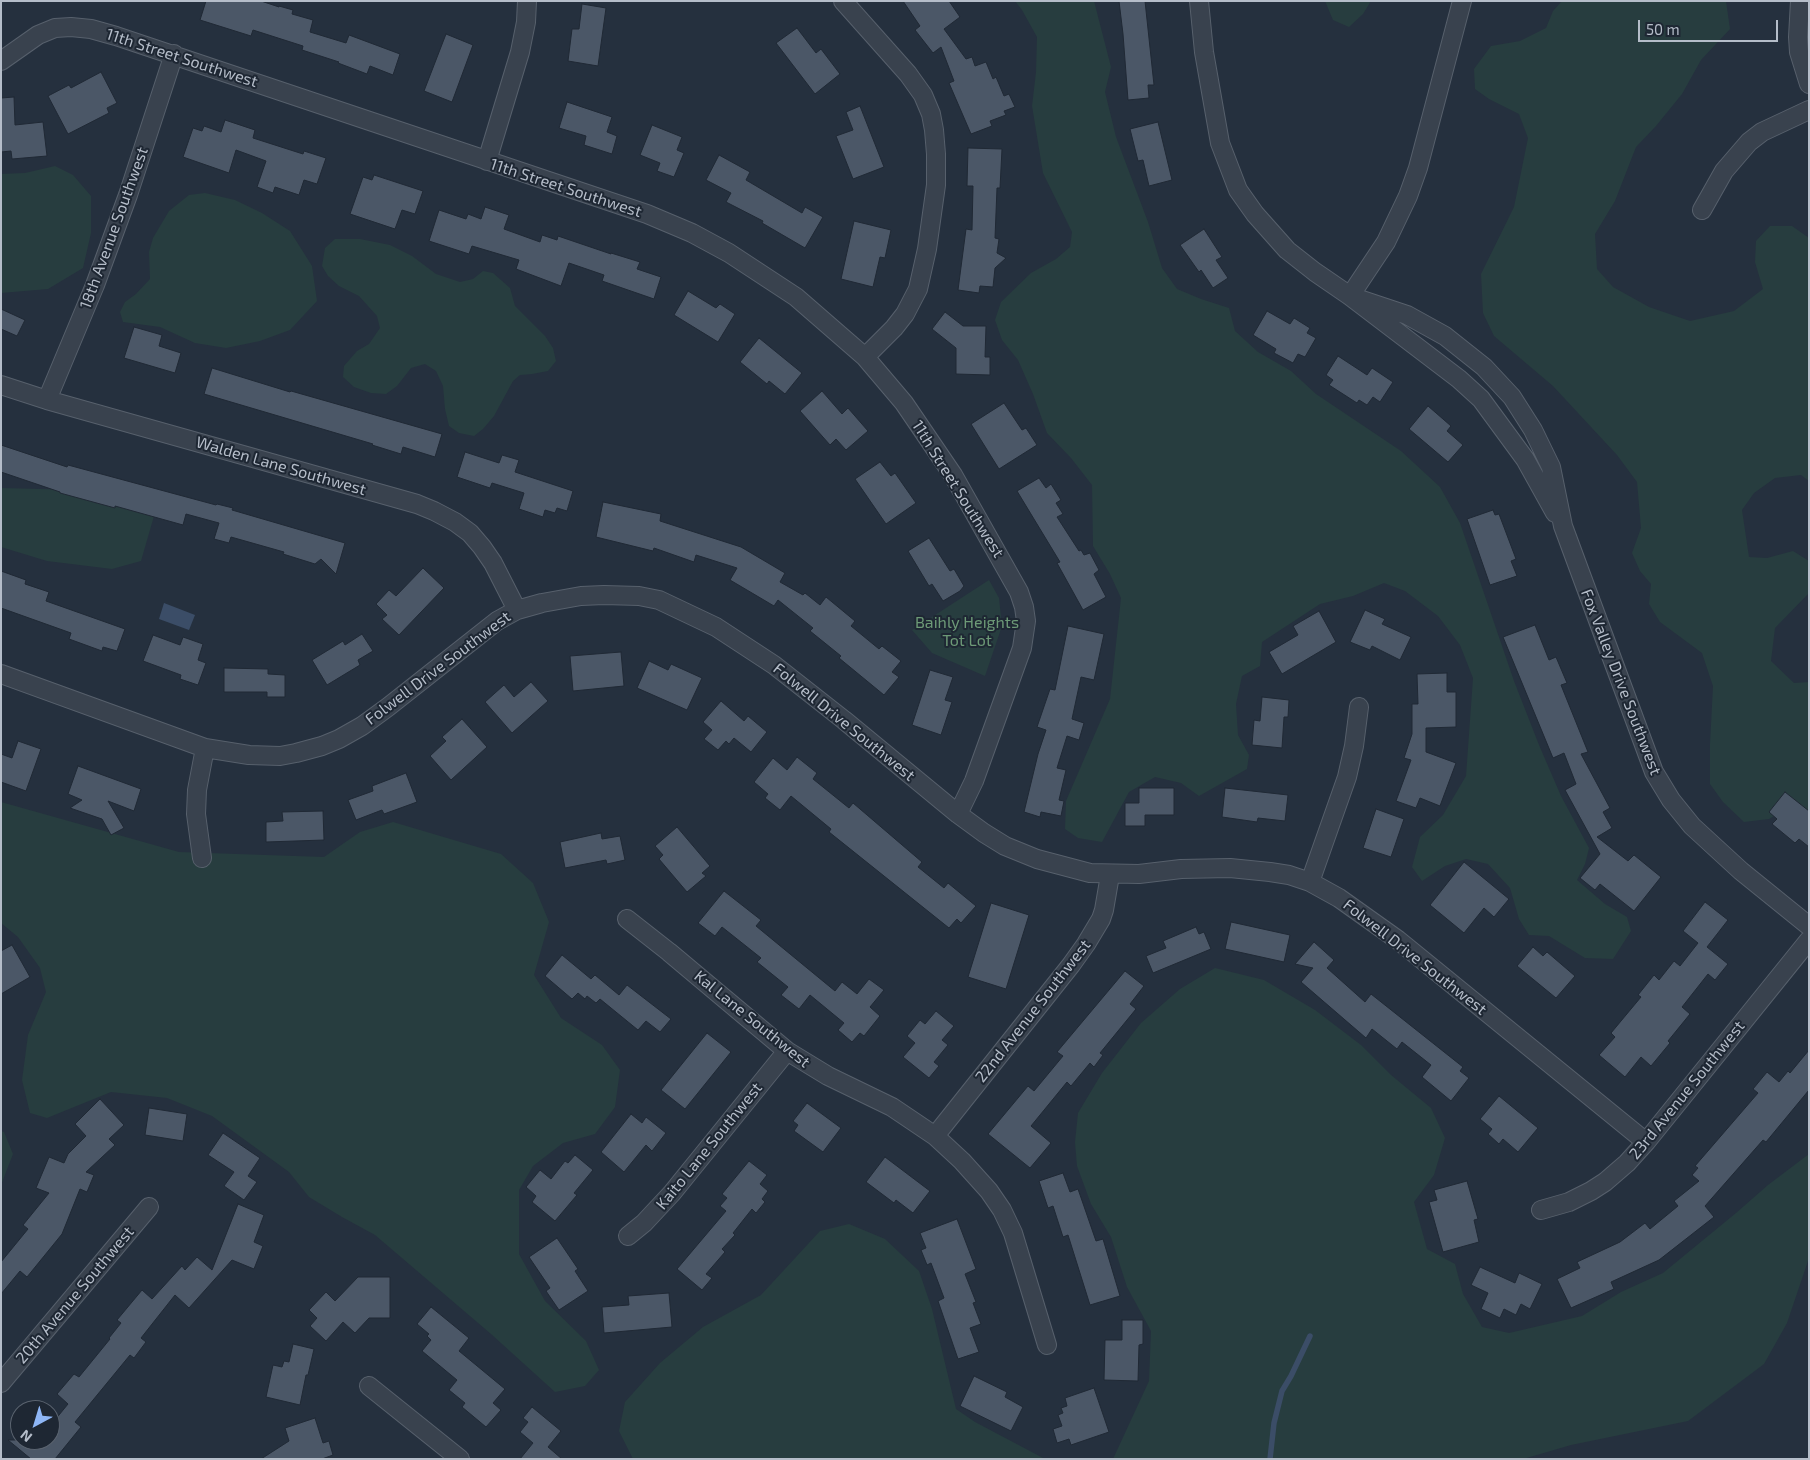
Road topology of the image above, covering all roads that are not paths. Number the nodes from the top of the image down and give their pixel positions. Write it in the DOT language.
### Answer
graph roads {
  1 [pos="527,1"];
  2 [pos="843,1"];
  3 [pos="1200,1"];
  4 [pos="1462,1"];
  5 [pos="1800,1"];
  6 [pos="174,54"];
  7 [pos="1,60"];
  8 [pos="1809,84"];
  9 [pos="1809,110"];
  10 [pos="487,162"];
  11 [pos="1702,210"];
  12 [pos="1350,296"];
  13 [pos="865,357"];
  14 [pos="1,385"];
  15 [pos="47,400"];
  16 [pos="1563,526"];
  17 [pos="517,610"];
  18 [pos="1,674"];
  19 [pos="1359,707"];
  20 [pos="205,748"];
  21 [pos="958,814"];
  22 [pos="202,858"];
  23 [pos="1110,875"];
  24 [pos="1310,882"];
  25 [pos="627,919"];
  26 [pos="1809,926"];
  27 [pos="1809,940"];
  28 [pos="787,1051"];
  29 [pos="935,1136"];
  30 [pos="1646,1142"];
  31 [pos="149,1207"];
  32 [pos="1541,1210"];
  33 [pos="628,1236"];
  34 [pos="1047,1345"];
  35 [pos="1,1382"];
  36 [pos="369,1386"];
  37 [pos="460,1459"];
  1 -- 10 [label="street"];
  2 -- 13 [label="street"];
  3 -- 12 [label="street, Fox Valley Drive Southwest"];
  4 -- 12 [label="street"];
  5 -- 8 [label="street"];
  6 -- 7 [label="street, 11th Street Southwest"];
  6 -- 10 [label="street, 11th Street Southwest"];
  6 -- 15 [label="street, 18th Avenue Southwest"];
  9 -- 11 [label="street"];
  10 -- 13 [label="street, 11th Street Southwest"];
  12 -- 16 [label="street, Fox Valley Drive Southwest"];
  12 -- 16 [label="street, Fox Valley Drive Southwest"];
  13 -- 21 [label="street, 11th Street Southwest"];
  14 -- 15 [label="street, Walden Lane Southwest"];
  15 -- 17 [label="street, Walden Lane Southwest"];
  16 -- 26 [label="street, Fox Valley Drive Southwest"];
  17 -- 20 [label="street, Folwell Drive Southwest"];
  17 -- 21 [label="street, Folwell Drive Southwest"];
  18 -- 20 [label="street, Folwell Drive Southwest"];
  19 -- 24 [label="street"];
  20 -- 22 [label="street"];
  21 -- 23 [label="street, Folwell Drive Southwest"];
  23 -- 24 [label="street, Folwell Drive Southwest"];
  23 -- 29 [label="street, 22nd Avenue Southwest"];
  24 -- 30 [label="street, Folwell Drive Southwest"];
  25 -- 28 [label="street, Kal Lane Southwest"];
  27 -- 30 [label="street, 23rd Avenue Southwest"];
  28 -- 29 [label="street, Kal Lane Southwest"];
  28 -- 33 [label="street, Kaito Lane Southwest"];
  29 -- 34 [label="street, Kal Lane Southwest"];
  30 -- 32 [label="street, 23rd Avenue Southwest"];
  31 -- 35 [label="street, 20th Avenue Southwest"];
  36 -- 37 [label="street"];
}
